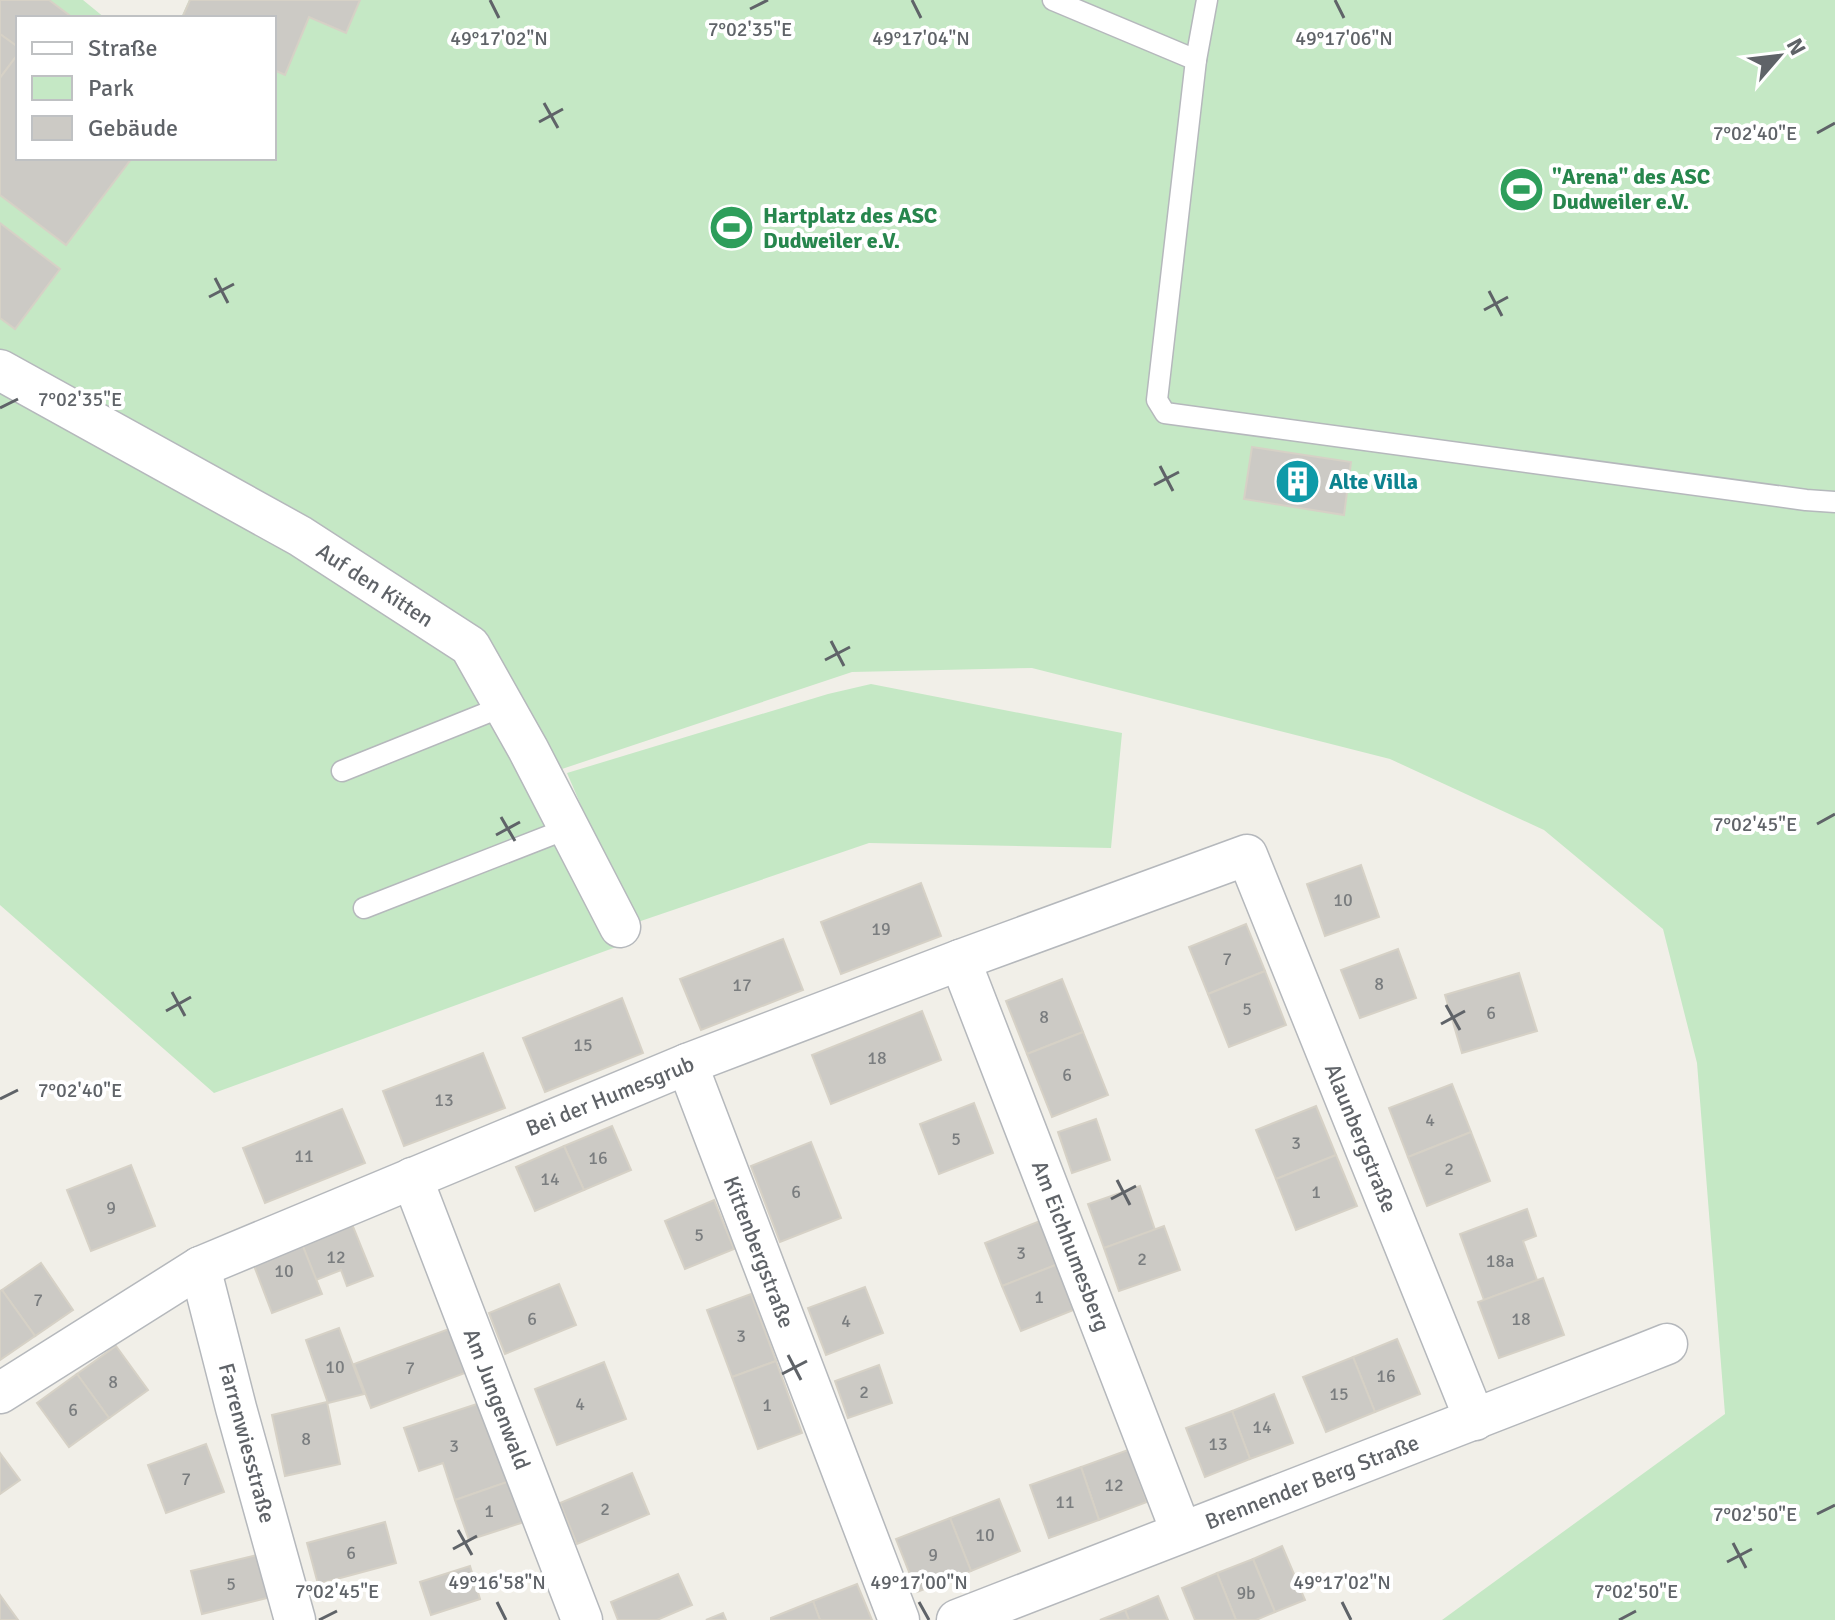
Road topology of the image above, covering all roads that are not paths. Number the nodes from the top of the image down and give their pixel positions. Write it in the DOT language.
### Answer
graph roads {
  1 [pos="1053,0"];
  2 [pos="1207,0"];
  3 [pos="1196,60"];
  4 [pos="0,370"];
  5 [pos="1835,502"];
  6 [pos="504,706"];
  7 [pos="342,771"];
  8 [pos="569,828"];
  9 [pos="1247,855"];
  10 [pos="364,908"];
  11 [pos="620,927"];
  12 [pos="960,960"];
  13 [pos="687,1064"];
  14 [pos="412,1178"];
  15 [pos="200,1267"];
  16 [pos="1667,1344"];
  17 [pos="0,1393"];
  18 [pos="1475,1420"];
  19 [pos="1181,1531"];
  20 [pos="295,1620"];
  21 [pos="582,1620"];
  22 [pos="899,1620"];
  23 [pos="957,1620"];
  1 -- 3 [label="lane"];
  2 -- 3 [label="lane"];
  3 -- 5 [label="lane"];
  4 -- 6 [label="street, Auf den Kitten"];
  6 -- 7 [label="lane"];
  6 -- 8 [label="street, Auf den Kitten"];
  8 -- 10 [label="lane"];
  8 -- 11 [label="street, Auf den Kitten"];
  9 -- 12 [label="street, Bei der Humesgrub"];
  9 -- 18 [label="street, Alaunbergstraße"];
  12 -- 13 [label="street, Bei der Humesgrub"];
  12 -- 19 [label="street, Am Eichhumesberg"];
  13 -- 14 [label="street, Bei der Humesgrub"];
  13 -- 22 [label="street, Kittenbergstraße"];
  14 -- 15 [label="street, Bei der Humesgrub"];
  14 -- 21 [label="street, Am Jungenwald"];
  15 -- 17 [label="street, Bei der Humesgrub"];
  15 -- 20 [label="street, Farrenwiesstraße"];
  16 -- 18 [label="street, Brennender Berg Straße"];
  18 -- 19 [label="street, Brennender Berg Straße"];
  19 -- 23 [label="street, Brennender Berg Straße"];
}
